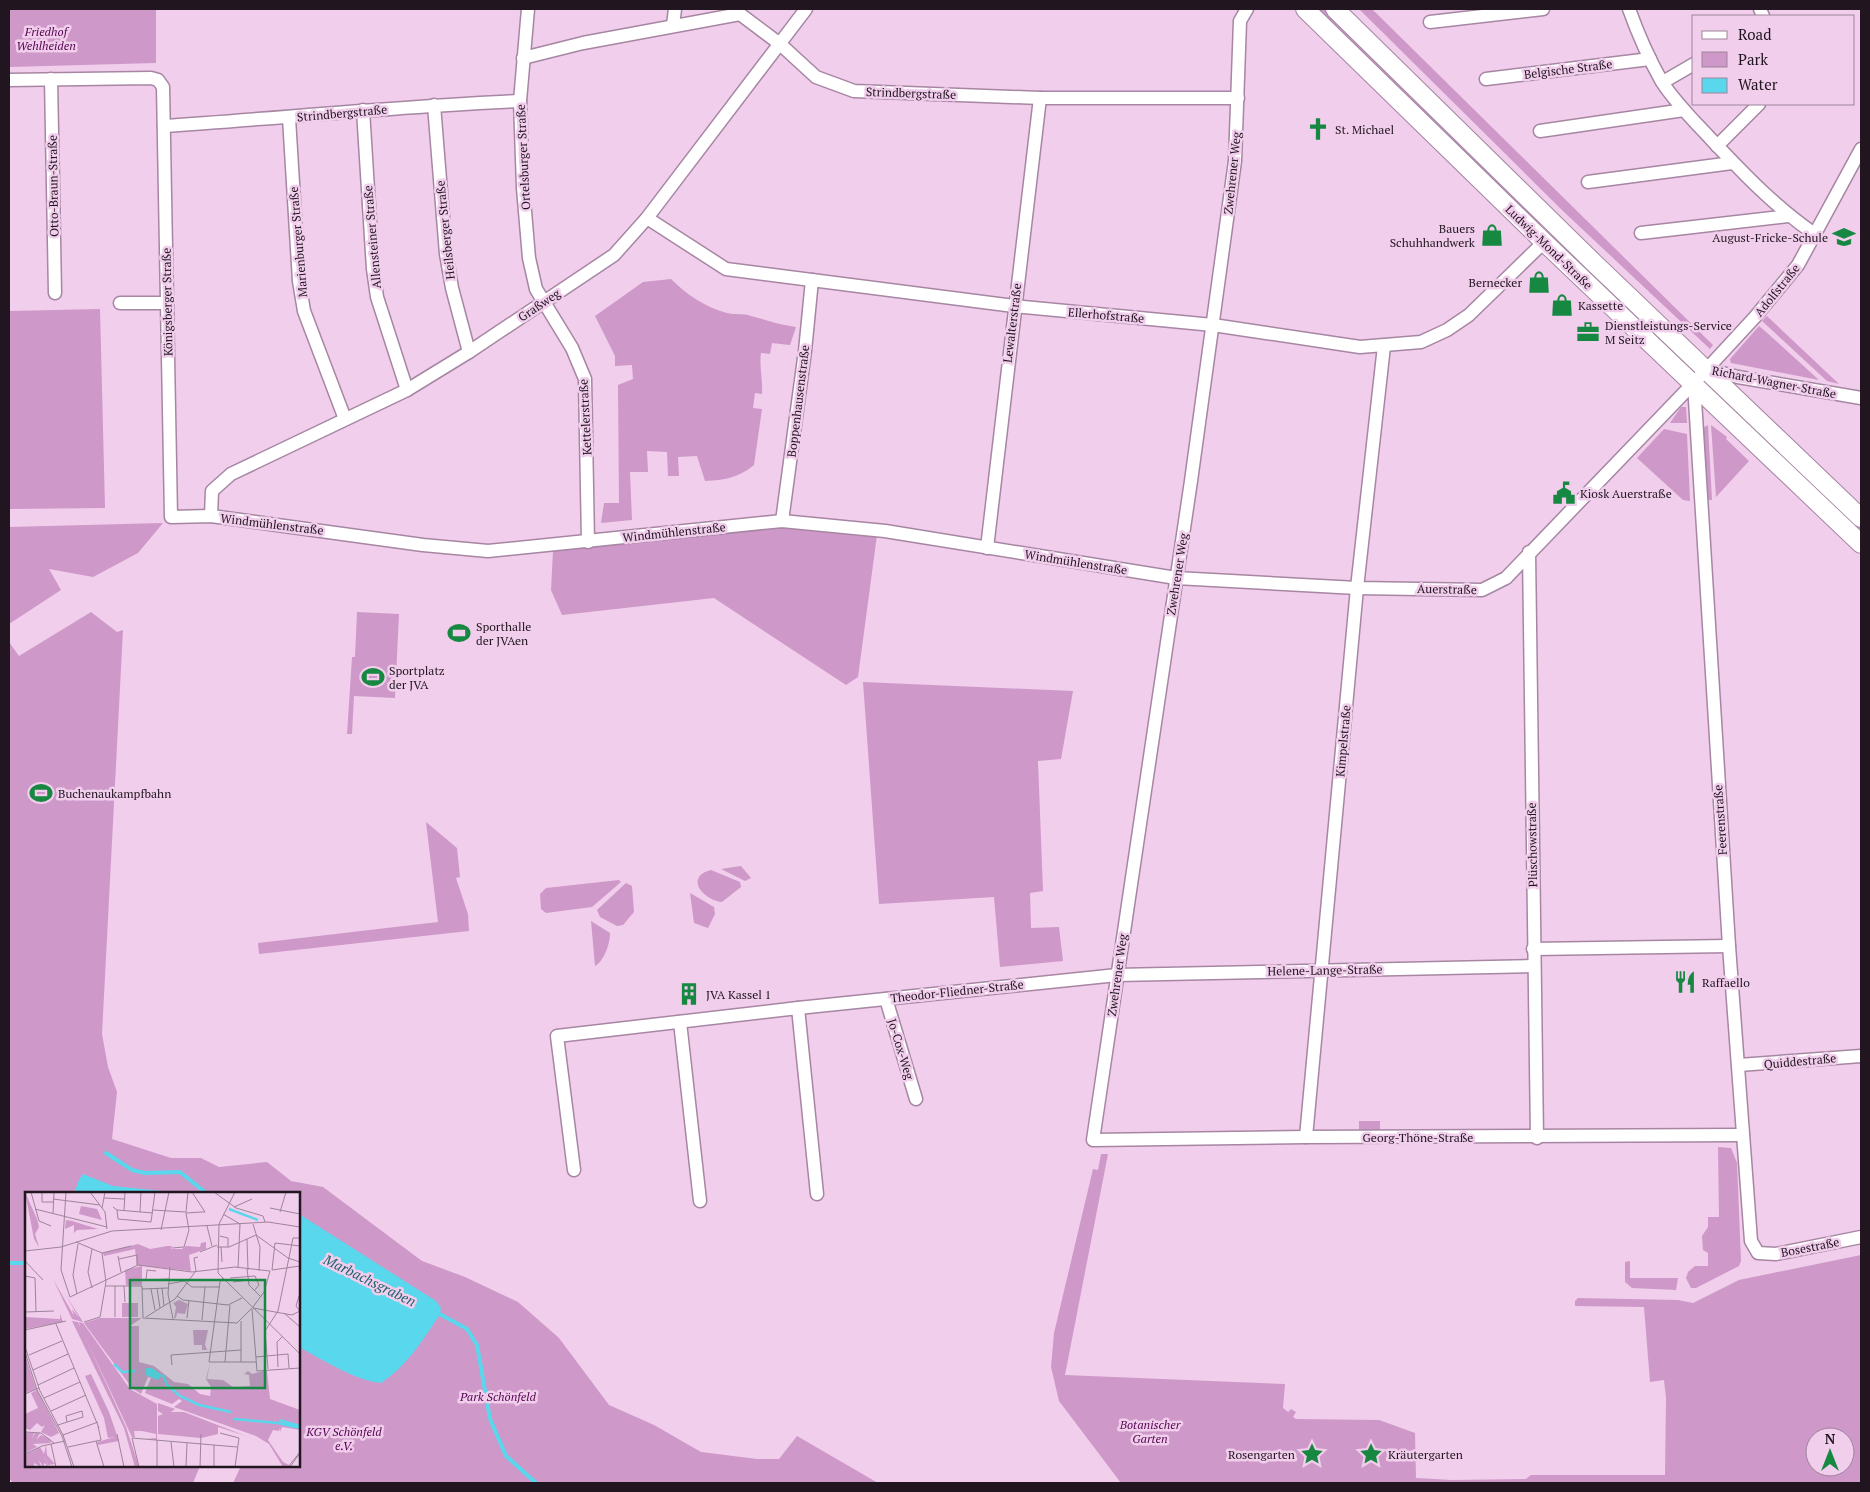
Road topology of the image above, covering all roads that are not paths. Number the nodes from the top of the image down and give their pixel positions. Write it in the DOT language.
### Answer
graph roads {
  1 [pos="528,9"];
  2 [pos="675,9"];
  3 [pos="806,9"];
  4 [pos="1247,9"];
  5 [pos="1305,9"];
  6 [pos="1335,9"];
  7 [pos="1543,9"];
  8 [pos="1630,9"];
  9 [pos="741,11"];
  10 [pos="1430,22"];
  11 [pos="673,25"];
  12 [pos="780,44"];
  13 [pos="523,58"];
  14 [pos="1650,59"];
  15 [pos="1692,65"];
  16 [pos="1486,78"];
  17 [pos="51,79"];
  18 [pos="9,80"];
  19 [pos="1663,82"];
  20 [pos="1040,98"];
  21 [pos="1238,98"];
  22 [pos="520,101"];
  23 [pos="434,105"];
  24 [pos="1758,105"];
  25 [pos="363,110"];
  26 [pos="1684,110"];
  27 [pos="289,118"];
  28 [pos="164,126"];
  29 [pos="1540,131"];
  30 [pos="1717,146"];
  31 [pos="1861,149"];
  32 [pos="1732,163"];
  33 [pos="1588,182"];
  34 [pos="1788,216"];
  35 [pos="647,218"];
  36 [pos="1641,233"];
  37 [pos="1816,235"];
  38 [pos="1544,242"];
  39 [pos="812,280"];
  40 [pos="55,293"];
  41 [pos="544,302"];
  42 [pos="120,304"];
  43 [pos="166,304"];
  44 [pos="1014,306"];
  45 [pos="1213,325"];
  46 [pos="1384,346"];
  47 [pos="469,352"];
  48 [pos="1707,369"];
  49 [pos="1694,384"];
  50 [pos="407,390"];
  51 [pos="1861,398"];
  52 [pos="345,419"];
  53 [pos="210,516"];
  54 [pos="171,517"];
  55 [pos="1861,518"];
  56 [pos="782,521"];
  57 [pos="588,542"];
  58 [pos="1861,544"];
  59 [pos="987,548"];
  60 [pos="1529,552"];
  61 [pos="1176,578"];
  62 [pos="1357,588"];
  63 [pos="1729,946"];
  64 [pos="1533,948"];
  65 [pos="1534,966"];
  66 [pos="1321,971"];
  67 [pos="1117,975"];
  68 [pos="886,999"];
  69 [pos="798,1008"];
  70 [pos="680,1022"];
  71 [pos="1861,1056"];
  72 [pos="1739,1065"];
  73 [pos="916,1099"];
  74 [pos="1306,1136"];
  75 [pos="1743,1136"];
  76 [pos="1537,1138"];
  77 [pos="1093,1140"];
  78 [pos="574,1170"];
  79 [pos="817,1194"];
  80 [pos="700,1201"];
  81 [pos="1861,1237"];
  82 [pos="1758,1253"];
  1 -- 13 [label="street, Ortelsburger Straße"];
  2 -- 11 [label="street"];
  3 -- 12 [label="street, Graßweg"];
  4 -- 21 [label="street, Zwehrener Weg"];
  5 -- 38 [label="main road, Ludwig-Mond-Straße"];
  6 -- 48 [label="main road, Ludwig-Mond-Straße"];
  7 -- 10 [label="street"];
  8 -- 14 [label="street"];
  9 -- 11 [label="street, Strindbergstraße"];
  9 -- 12 [label="street, Strindbergstraße"];
  11 -- 13 [label="street, Strindbergstraße"];
  12 -- 20 [label="street, Strindbergstraße"];
  12 -- 35 [label="street, Graßweg"];
  13 -- 22 [label="street, Ortelsburger Straße"];
  14 -- 16 [label="street, Belgische Straße"];
  14 -- 19 [label="street"];
  15 -- 19 [label="street"];
  17 -- 18 [label="street"];
  17 -- 28 [label="street, Königsberger Straße"];
  17 -- 40 [label="street, Otto-Braun-Straße"];
  19 -- 26 [label="street"];
  20 -- 21 [label="street, Strindbergstraße"];
  20 -- 44 [label="street, Lewalterstraße"];
  21 -- 45 [label="street, Zwehrener Weg"];
  22 -- 23 [label="street, Strindbergstraße"];
  22 -- 41 [label="street, Ortelsburger Straße"];
  23 -- 25 [label="street, Strindbergstraße"];
  23 -- 47 [label="street, Heilsberger Straße"];
  24 -- 30 [label="street"];
  25 -- 27 [label="street, Strindbergstraße"];
  25 -- 50 [label="street, Allensteiner Straße"];
  26 -- 29 [label="street"];
  26 -- 30 [label="street"];
  27 -- 28 [label="street, Strindbergstraße"];
  27 -- 52 [label="street, Marienburger Straße"];
  28 -- 43 [label="street, Königsberger Straße"];
  30 -- 32 [label="street"];
  31 -- 37 [label="street, Adolfstraße"];
  32 -- 33 [label="street"];
  32 -- 34 [label="street"];
  34 -- 36 [label="street"];
  34 -- 37 [label="street"];
  35 -- 39 [label="street, Ellerhofstraße"];
  35 -- 41 [label="street, Graßweg"];
  37 -- 48 [label="street, Adolfstraße"];
  38 -- 46 [label="street, Ellerhofstraße"];
  38 -- 49 [label="main road, Ludwig-Mond-Straße"];
  39 -- 44 [label="street, Ellerhofstraße"];
  39 -- 56 [label="street, Boppenhausenstraße"];
  41 -- 47 [label="street, Graßweg"];
  41 -- 57 [label="street, Kettelerstraße"];
  42 -- 43 [label="street"];
  43 -- 54 [label="street, Königsberger Straße"];
  44 -- 45 [label="street, Ellerhofstraße"];
  44 -- 59 [label="street, Lewalterstraße"];
  45 -- 46 [label="street, Ellerhofstraße"];
  45 -- 61 [label="street, Zwehrener Weg"];
  46 -- 62 [label="street, Kimpelstraße"];
  47 -- 50 [label="street, Graßweg"];
  48 -- 49 [label="street, Richard-Wagner-Straße"];
  48 -- 51 [label="street, Richard-Wagner-Straße"];
  48 -- 55 [label="main road, Ludwig-Mond-Straße"];
  49 -- 58 [label="main road, Ludwig-Mond-Straße"];
  49 -- 60 [label="street, Auerstraße"];
  49 -- 63 [label="street, Feerenstraße"];
  50 -- 52 [label="street, Graßweg"];
  52 -- 53 [label="street, Graßweg"];
  53 -- 54 [label="street, Windmühlenstraße"];
  53 -- 57 [label="street, Windmühlenstraße"];
  56 -- 57 [label="street, Windmühlenstraße"];
  56 -- 59 [label="street, Windmühlenstraße"];
  59 -- 61 [label="street, Windmühlenstraße"];
  60 -- 62 [label="street, Auerstraße"];
  60 -- 64 [label="street, Plüschowstraße"];
  61 -- 62 [label="street, Auerstraße"];
  61 -- 67 [label="street, Zwehrener Weg"];
  62 -- 66 [label="street, Kimpelstraße"];
  63 -- 64 [label="street"];
  63 -- 72 [label="street, Feerenstraße"];
  64 -- 65 [label="street, Plüschowstraße"];
  65 -- 66 [label="street, Helene-Lange-Straße"];
  65 -- 76 [label="street, Plüschowstraße"];
  66 -- 67 [label="street, Helene-Lange-Straße"];
  66 -- 74 [label="street, Kimpelstraße"];
  67 -- 68 [label="street, Theodor-Fliedner-Straße"];
  67 -- 77 [label="street, Zwehrener Weg"];
  68 -- 69 [label="street, Theodor-Fliedner-Straße"];
  68 -- 73 [label="street, Jo-Cox-Weg"];
  69 -- 70 [label="street, Theodor-Fliedner-Straße"];
  69 -- 79 [label="street"];
  70 -- 78 [label="street, Theodor-Fliedner-Straße"];
  70 -- 80 [label="street"];
  71 -- 72 [label="street, Quiddestraße"];
  72 -- 75 [label="street, Feerenstraße"];
  74 -- 76 [label="street, Georg-Thöne-Straße"];
  74 -- 77 [label="street, Georg-Thöne-Straße"];
  75 -- 76 [label="street, Georg-Thöne-Straße"];
  75 -- 82 [label="street, Feerenstraße"];
  81 -- 82 [label="street, Bosestraße"];
}
